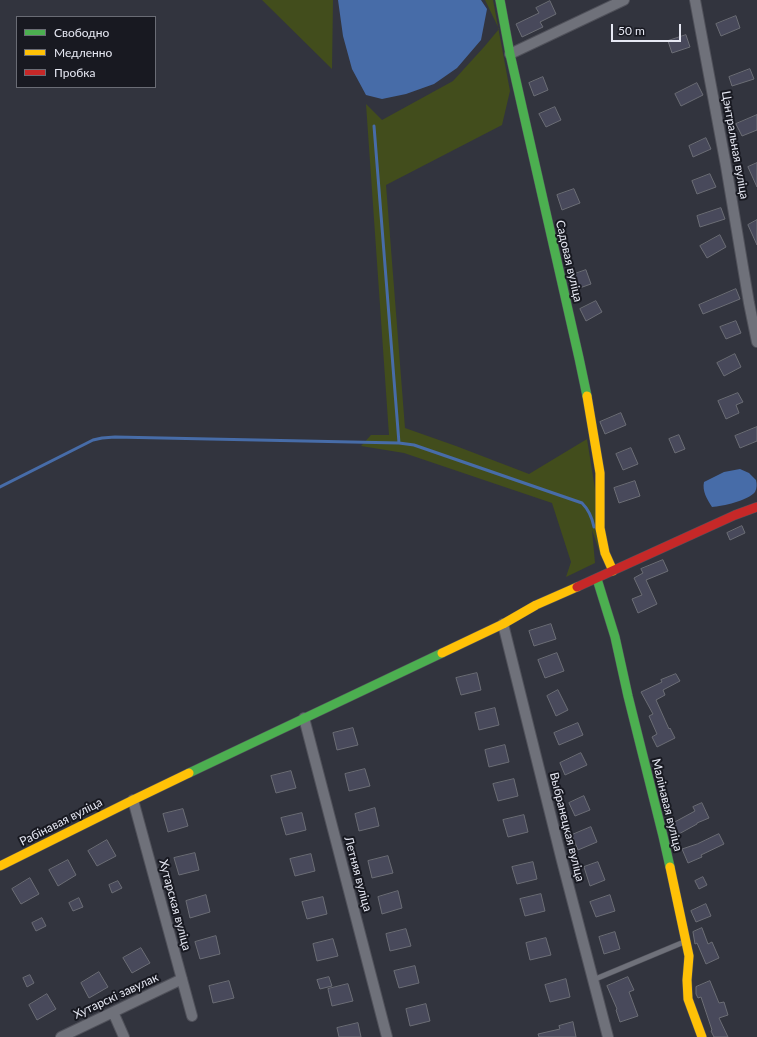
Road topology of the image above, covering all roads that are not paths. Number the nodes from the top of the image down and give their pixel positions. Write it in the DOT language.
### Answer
graph roads {
  1 [pos="500,0"];
  2 [pos="624,0"];
  3 [pos="695,0"];
  4 [pos="510,54"];
  5 [pos="757,342"];
  6 [pos="757,506"];
  7 [pos="613,571"];
  8 [pos="597,579"];
  9 [pos="503,624"];
  10 [pos="304,718"];
  11 [pos="133,800"];
  12 [pos="0,866"];
  13 [pos="686,941"];
  14 [pos="182,980"];
  15 [pos="593,980"];
  16 [pos="113,1012"];
  17 [pos="192,1016"];
  18 [pos="61,1037"];
  19 [pos="124,1037"];
  20 [pos="387,1037"];
  21 [pos="608,1037"];
  22 [pos="702,1037"];
  1 -- 4 [label="street, Садовая вуліца"];
  2 -- 4 [label="street"];
  3 -- 5 [label="street, Цэнтральная вуліца"];
  4 -- 7 [label="street, Садовая вуліца"];
  6 -- 7 [label="street, Рабінавая вуліца"];
  7 -- 8 [label="street, Рабінавая вуліца"];
  8 -- 9 [label="street, Рабінавая вуліца"];
  8 -- 13 [label="street, Малінавая вуліца"];
  9 -- 10 [label="street, Рабінавая вуліца"];
  9 -- 15 [label="street, Выбранецкая вуліца"];
  10 -- 11 [label="street, Рабінавая вуліца"];
  10 -- 20 [label="street, Летняя вуліца"];
  11 -- 12 [label="street, Рабінавая вуліца"];
  11 -- 14 [label="street, Хутарская вуліца"];
  13 -- 15 [label="lane"];
  13 -- 22 [label="street, Малінавая вуліца"];
  14 -- 16 [label="street, Хутарскі завулак"];
  14 -- 17 [label="street, Хутарская вуліца"];
  15 -- 21 [label="street, Выбранецкая вуліца"];
  16 -- 18 [label="street, Хутарскі завулак"];
  16 -- 19 [label="street"];
}
